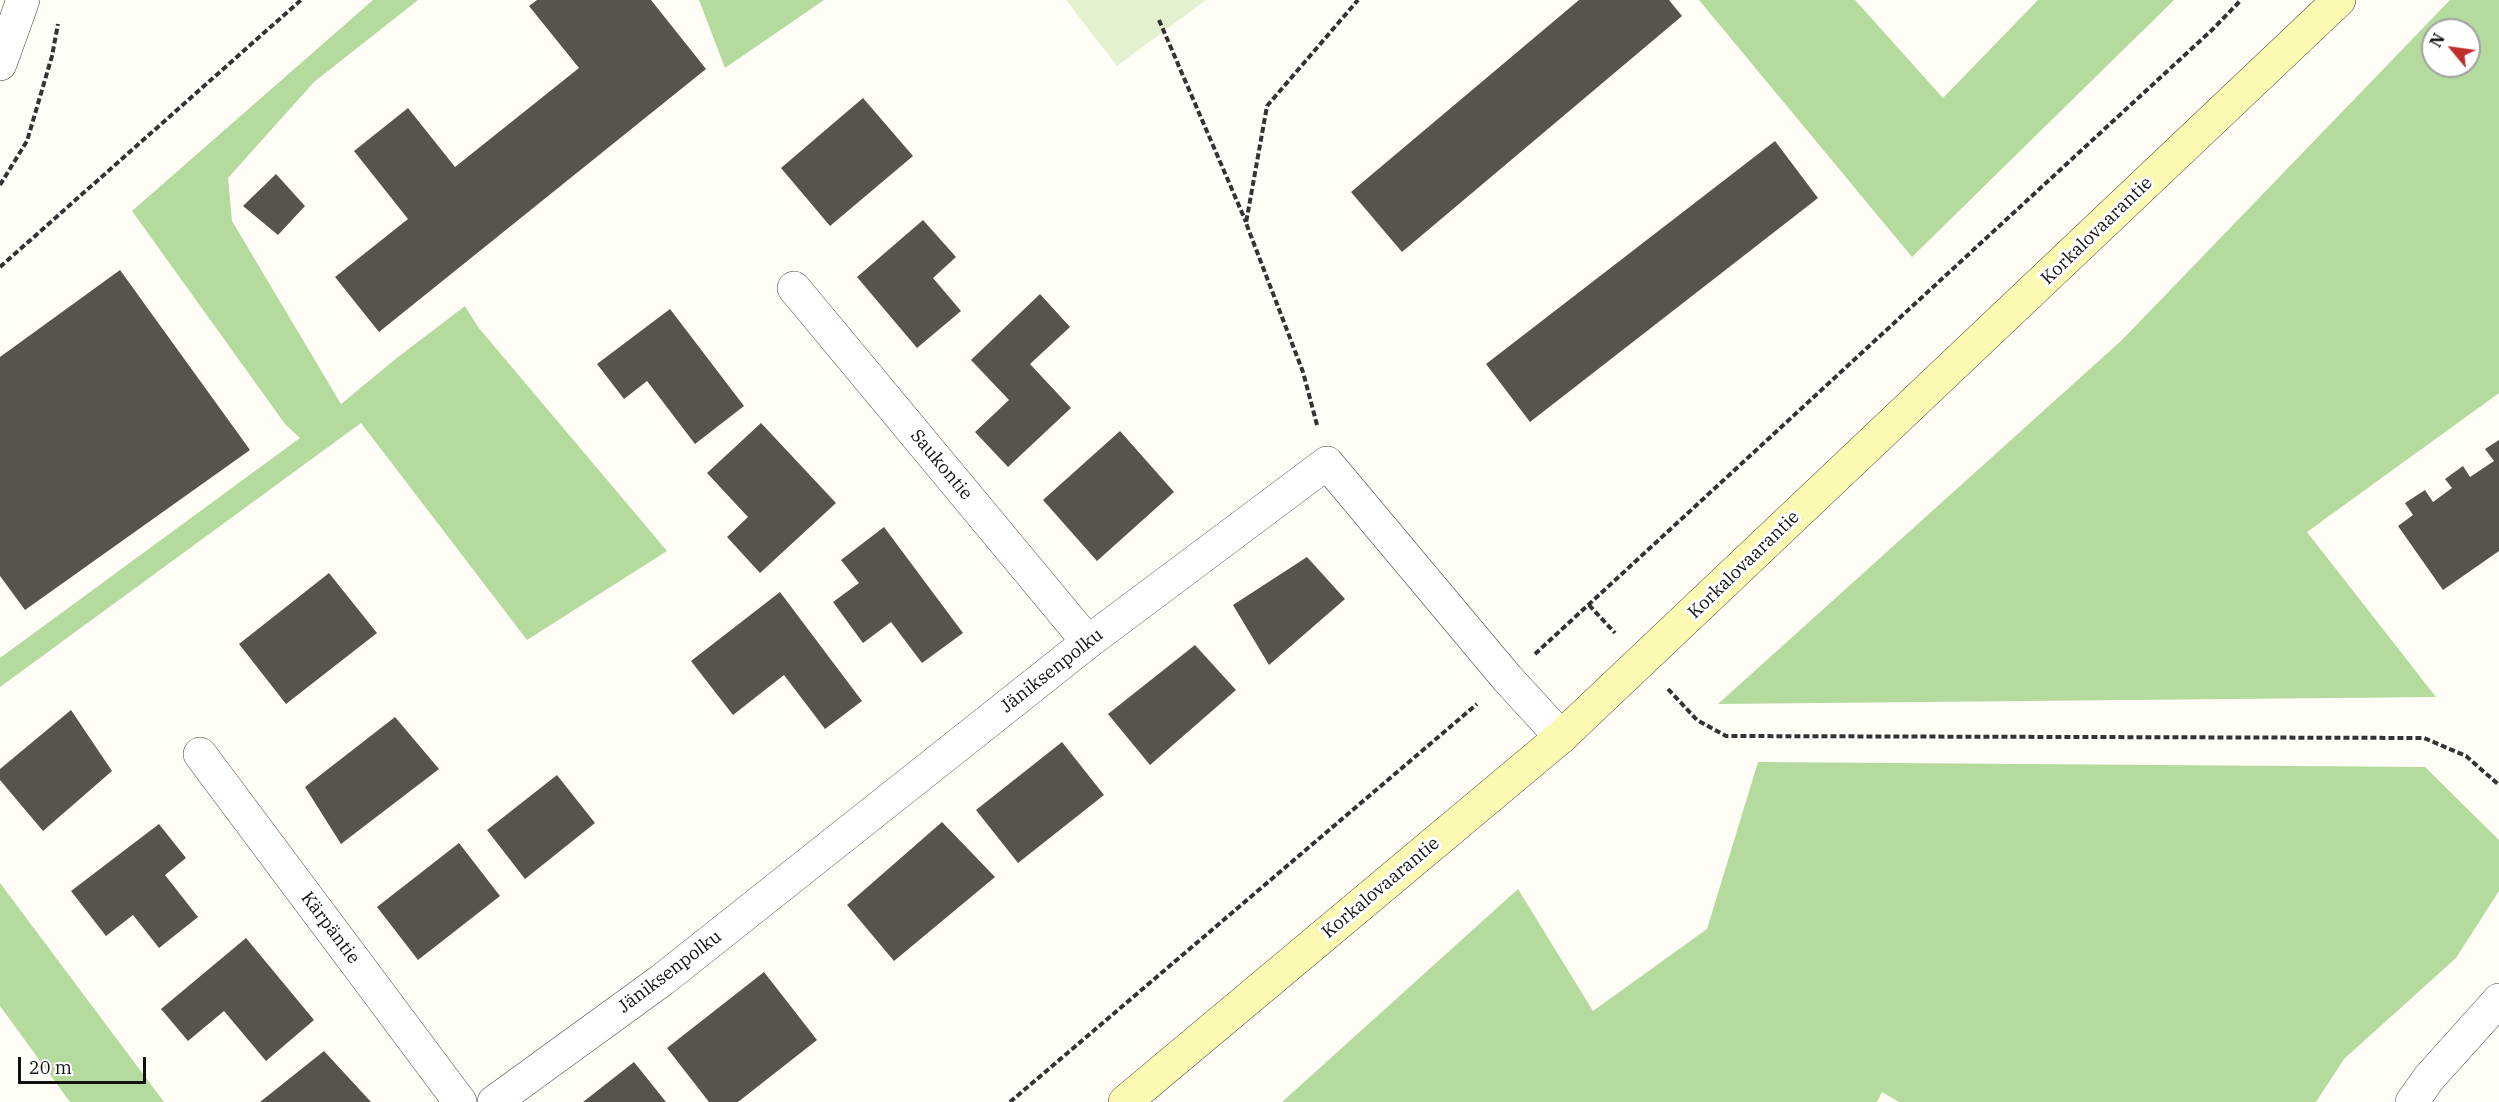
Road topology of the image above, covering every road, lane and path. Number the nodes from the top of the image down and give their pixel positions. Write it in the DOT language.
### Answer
graph roads {
  1 [pos="23,0"];
  2 [pos="301,0"];
  3 [pos="1358,0"];
  4 [pos="2241,0"];
  5 [pos="2339,0"];
  6 [pos="1159,20"];
  7 [pos="59,22"];
  8 [pos="0,64"];
  9 [pos="0,185"];
  10 [pos="1246,223"];
  11 [pos="0,267"];
  12 [pos="794,288"];
  13 [pos="1327,464"];
  14 [pos="1088,642"];
  15 [pos="1507,678"];
  16 [pos="1697,720"];
  17 [pos="1561,737"];
  18 [pos="200,754"];
  19 [pos="2499,785"];
  20 [pos="2499,1000"];
  21 [pos="460,1102"];
  22 [pos="494,1102"];
  23 [pos="1010,1102"];
  24 [pos="1125,1102"];
  25 [pos="2412,1102"];
  1 -- 8 [label="street"];
  2 -- 11 [label="path"];
  3 -- 10 [label="path"];
  4 -- 15 [label="path"];
  5 -- 17 [label="street, Korkalovaarantie"];
  6 -- 10 [label="path"];
  7 -- 9 [label="path"];
  10 -- 13 [label="path"];
  12 -- 14 [label="street, Saukontie"];
  13 -- 14 [label="street, Jäniksenpolku"];
  13 -- 15 [label="street"];
  14 -- 22 [label="street, Jäniksenpolku"];
  15 -- 17 [label="street"];
  15 -- 23 [label="path"];
  16 -- 19 [label="path"];
  17 -- 24 [label="street, Korkalovaarantie"];
  18 -- 21 [label="street, Kärpäntie"];
  20 -- 25 [label="street"];
}
